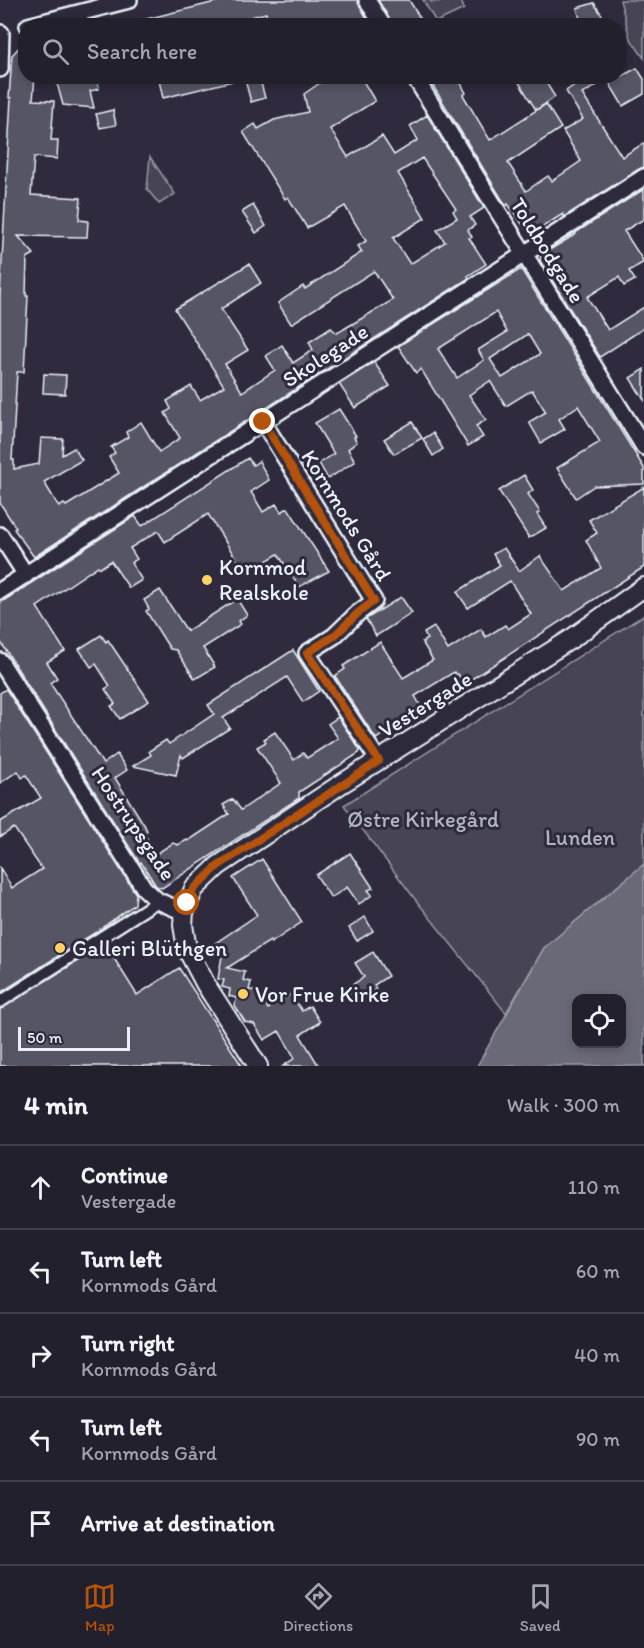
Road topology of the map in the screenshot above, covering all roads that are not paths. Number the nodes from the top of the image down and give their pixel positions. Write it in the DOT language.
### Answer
graph roads {
  1 [pos="129,0"];
  2 [pos="367,0"];
  3 [pos="58,18"];
  4 [pos="378,18"];
  5 [pos="18,28"];
  6 [pos="1,33"];
  7 [pos="0,69"];
  8 [pos="419,84"];
  9 [pos="644,177"];
  10 [pos="523,254"];
  11 [pos="263,422"];
  12 [pos="644,447"];
  13 [pos="0,535"];
  14 [pos="26,575"];
  15 [pos="644,587"];
  16 [pos="0,591"];
  17 [pos="0,661"];
  18 [pos="379,761"];
  19 [pos="158,901"];
  20 [pos="184,912"];
  21 [pos="0,1002"];
  22 [pos="258,1066"];
  1 -- 3 [label="street"];
  2 -- 4 [label="street"];
  5 -- 6 [label="street"];
  6 -- 7 [label="street"];
  8 -- 10 [label="street, Toldbodgade"];
  9 -- 10 [label="street, Skolegade"];
  10 -- 11 [label="street, Skolegade"];
  10 -- 12 [label="street, Toldbodgade"];
  11 -- 14 [label="street, Skolegade"];
  11 -- 18 [label="street, Kornmods Gård"];
  13 -- 14 [label="street"];
  14 -- 16 [label="street, Skolegade"];
  15 -- 18 [label="street, Vestergade"];
  17 -- 19 [label="street, Hostrupsgade"];
  18 -- 20 [label="street, Vestergade"];
  19 -- 20 [label="street, Hostrupsgade"];
  19 -- 21 [label="street"];
  20 -- 22 [label="street"];
}
